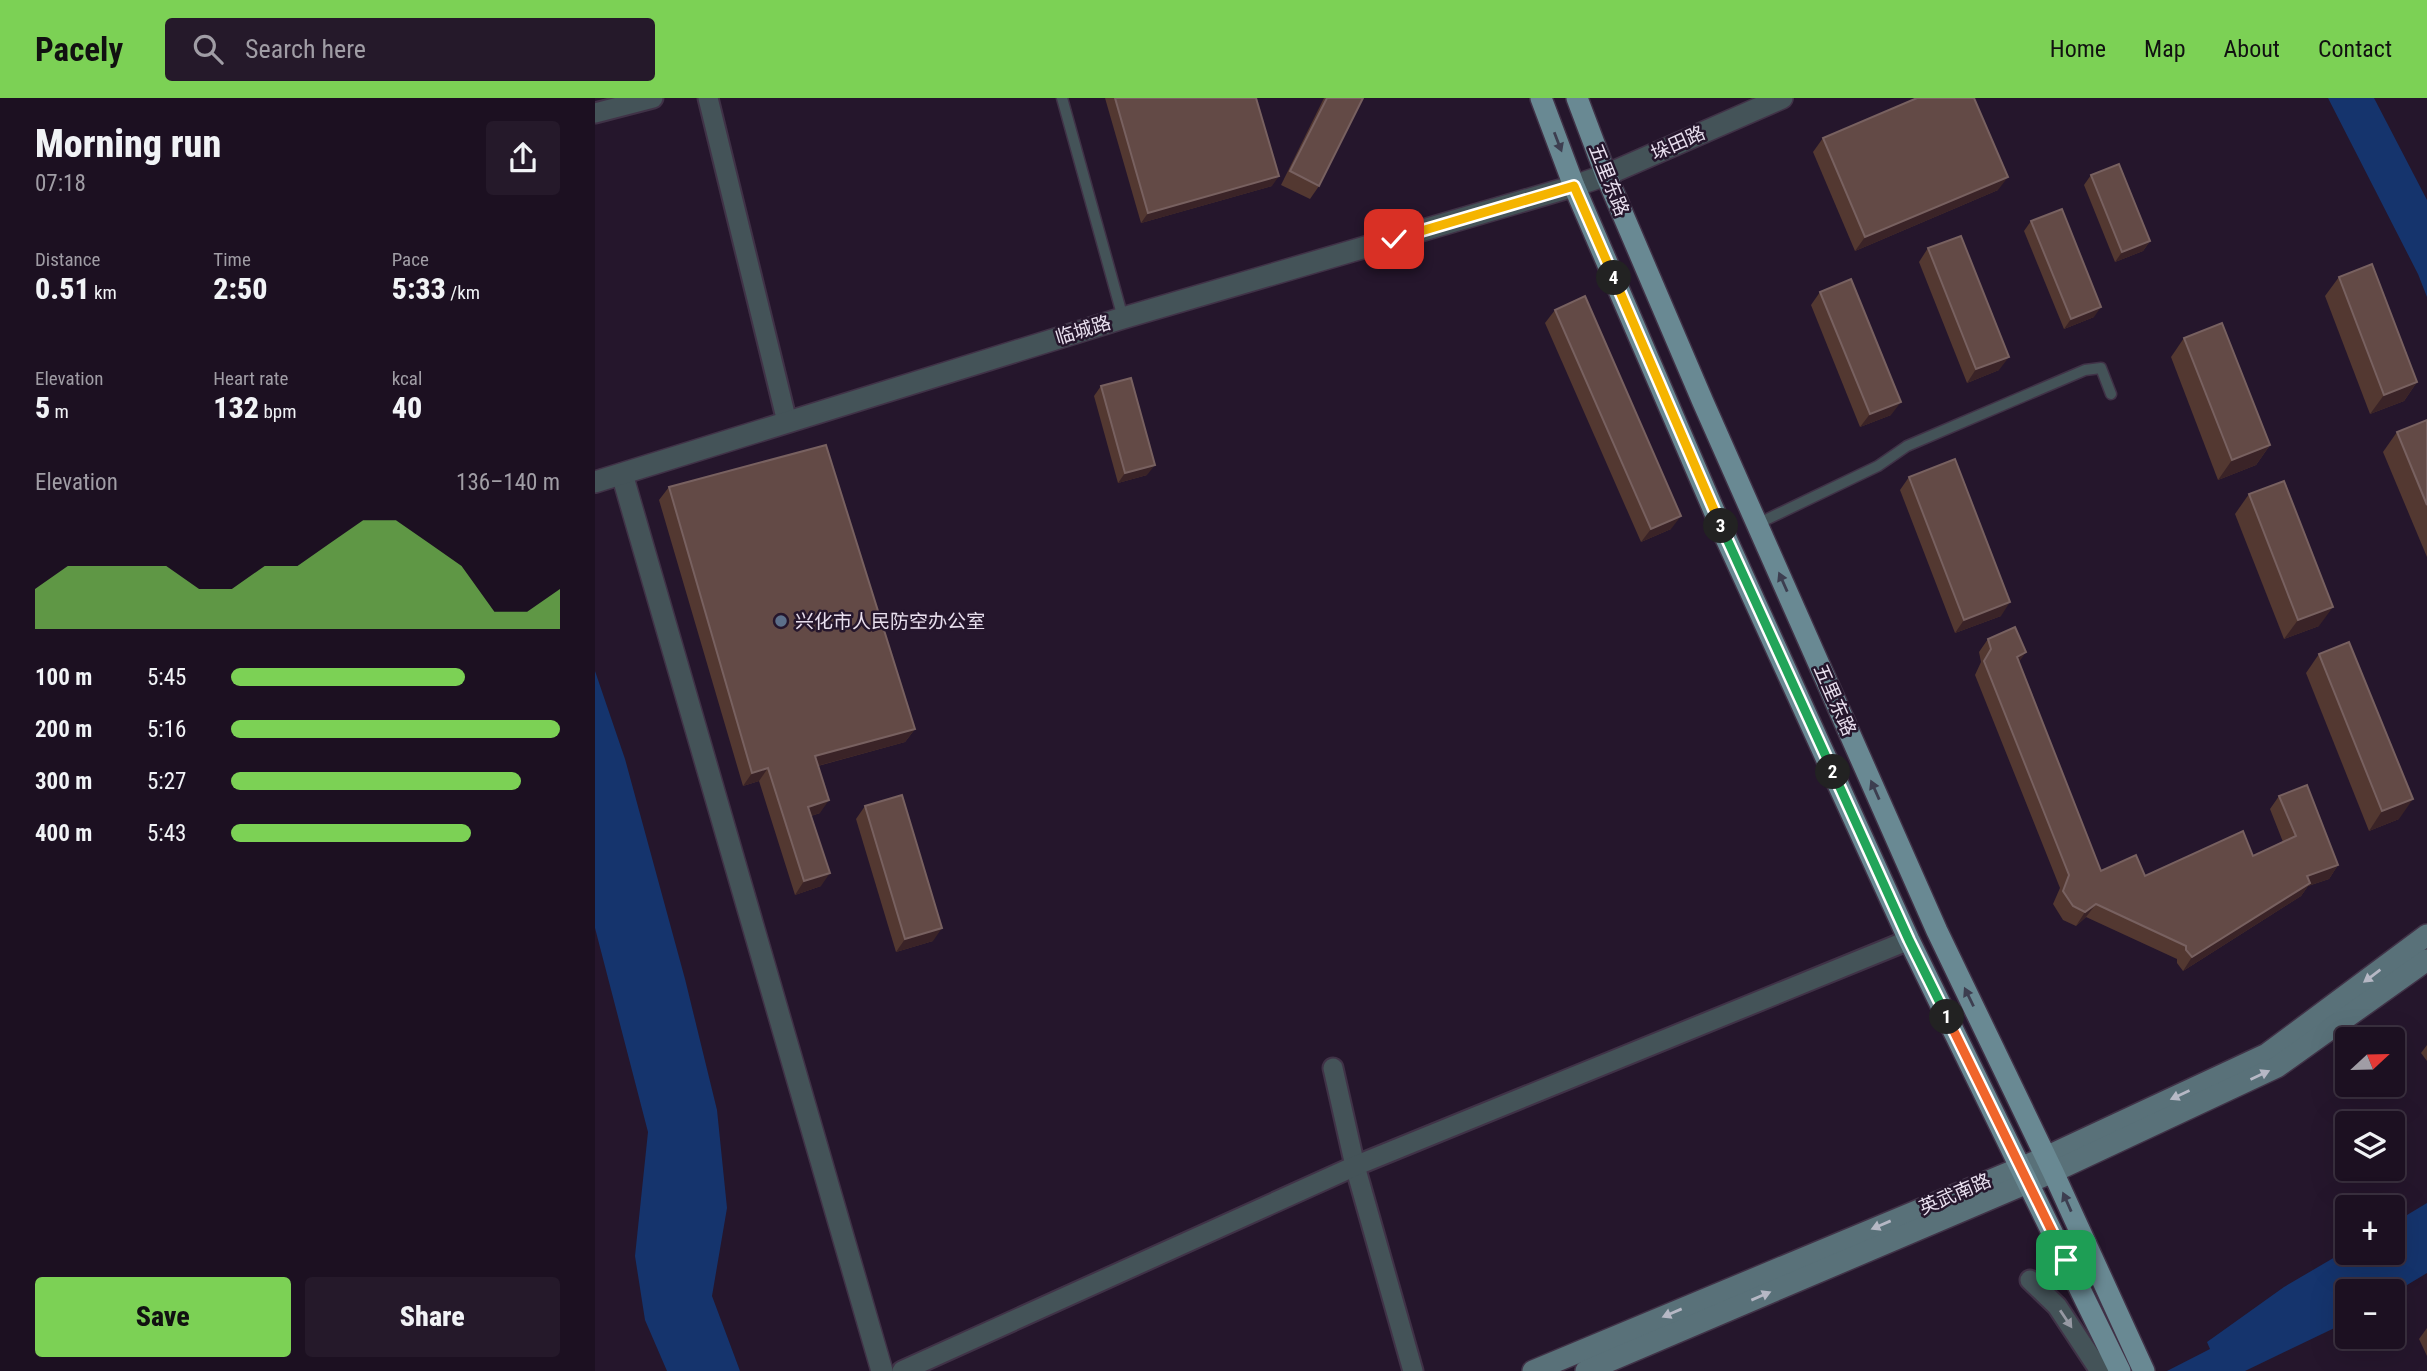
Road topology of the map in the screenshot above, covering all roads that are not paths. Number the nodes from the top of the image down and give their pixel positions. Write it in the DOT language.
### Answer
graph roads {
  1 [pos="653,98"];
  2 [pos="708,98"];
  3 [pos="1062,98"];
  4 [pos="1541,98"];
  5 [pos="1577,98"];
  6 [pos="1781,98"];
  7 [pos="595,113"];
  8 [pos="1606,175"];
  9 [pos="1574,186"];
  10 [pos="1123,318"];
  11 [pos="2111,394"];
  12 [pos="787,422"];
  13 [pos="622,474"];
  14 [pos="595,482"];
  15 [pos="1757,524"];
  16 [pos="2427,935"];
  17 [pos="1909,940"];
  18 [pos="2427,960"];
  19 [pos="1333,1068"];
  20 [pos="2050,1164"];
  21 [pos="1355,1166"];
  22 [pos="2024,1175"];
  23 [pos="2030,1280"];
  24 [pos="2098,1367"];
  25 [pos="881,1371"];
  26 [pos="902,1371"];
  27 [pos="1413,1371"];
  28 [pos="1533,1371"];
  29 [pos="1585,1371"];
  30 [pos="2120,1371"];
  31 [pos="2144,1371"];
  1 -- 7 [label="street"];
  2 -- 12 [label="street"];
  3 -- 10 [label="lane"];
  4 -- 9 [label="main road, 五里东路, one-way"];
  5 -- 8 [label="main road, 五里东路"];
  6 -- 8 [label="street, 垛田路"];
  8 -- 9 [label="street, 垛田路"];
  8 -- 15 [label="main road, 五里东路"];
  9 -- 10 [label="street, 临城路"];
  9 -- 17 [label="main road, 五里东路"];
  10 -- 12 [label="street, 临城路"];
  11 -- 15 [label="lane"];
  12 -- 13 [label="street, 临城路"];
  13 -- 14 [label="street, 临城路"];
  13 -- 25 [label="street"];
  20 -- 15 [label="main road, 五里东路, one-way"];
  16 -- 20 [label="main road, 英武南路, one-way"];
  17 -- 21 [label="street"];
  17 -- 22 [label="main road, 五里东路"];
  20 -- 18 [label="main road, 英武南路, one-way"];
  19 -- 21 [label="street"];
  20 -- 22 [label="main road, 英武南路"];
  31 -- 20 [label="main road, 五里东路, one-way"];
  21 -- 26 [label="street"];
  21 -- 27 [label="street"];
  22 -- 28 [label="main road, 英武南路, one-way"];
  29 -- 22 [label="main road, 英武南路, one-way"];
  22 -- 30 [label="main road, 五里东路"];
  23 -- 24 [label="street, one-way"];
}
